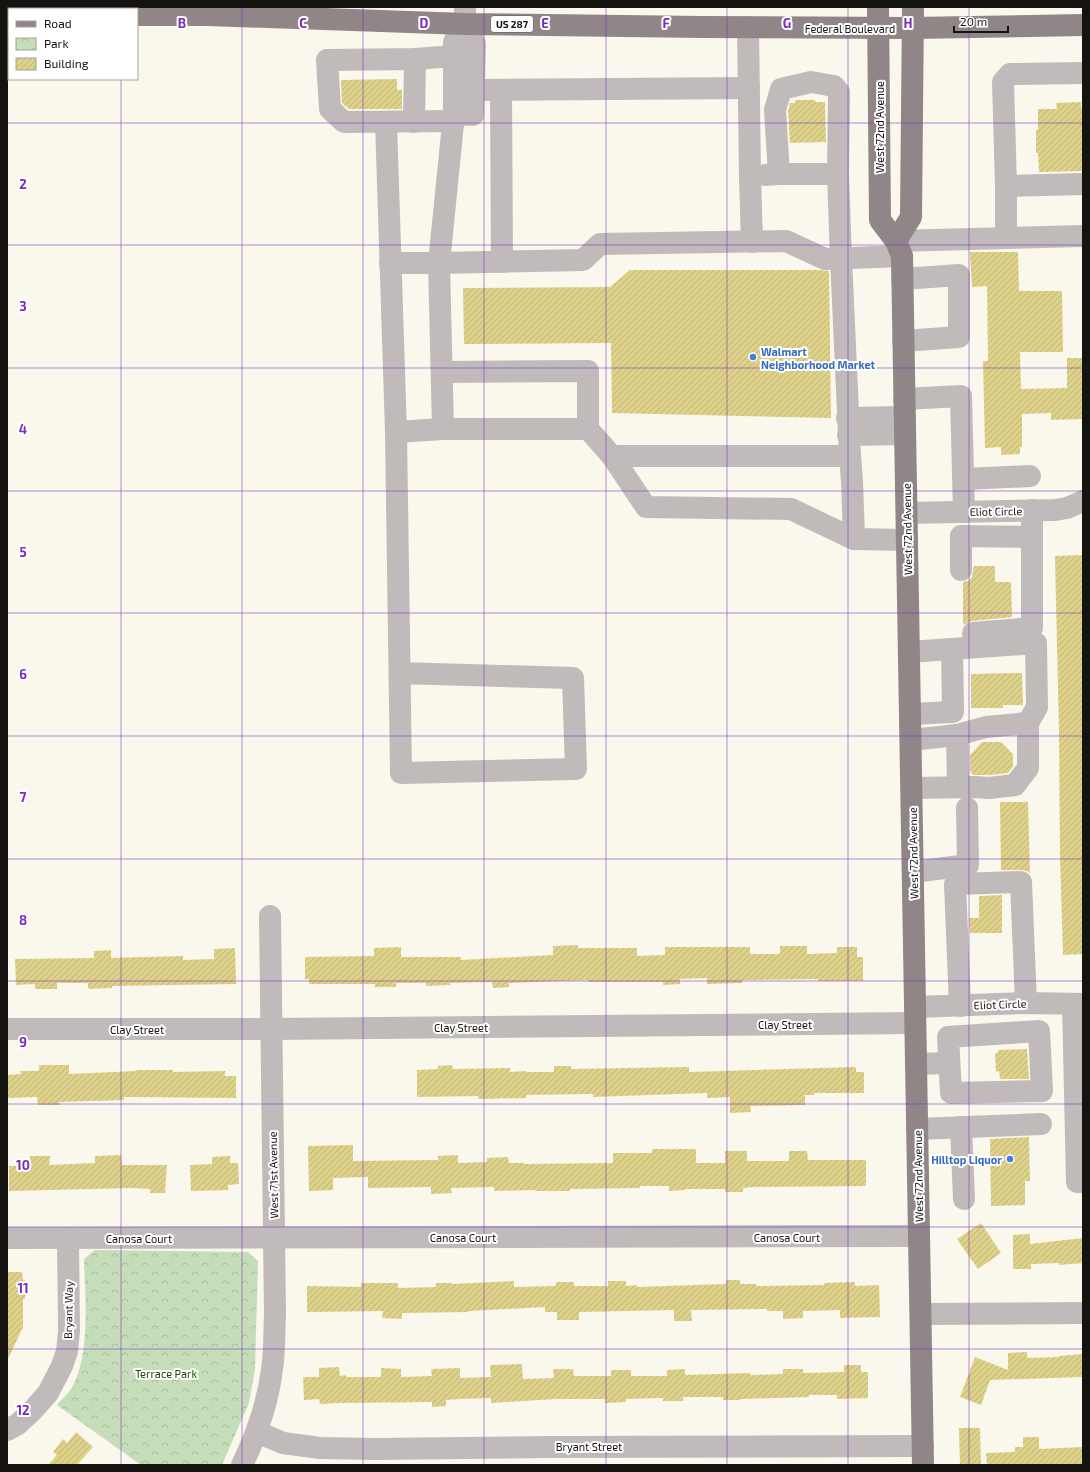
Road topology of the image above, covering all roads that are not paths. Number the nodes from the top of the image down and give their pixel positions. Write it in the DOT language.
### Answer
graph roads {
  1 [pos="580,7"];
  2 [pos="138,15"];
  3 [pos="465,15"];
  4 [pos="878,18"];
  5 [pos="913,18"];
  6 [pos="559,24"];
  7 [pos="1083,25"];
  8 [pos="748,27"];
  9 [pos="454,49"];
  10 [pos="415,59"];
  11 [pos="1083,73"];
  12 [pos="749,88"];
  13 [pos="474,90"];
  14 [pos="501,90"];
  15 [pos="460,117"];
  16 [pos="386,122"];
  17 [pos="414,122"];
  18 [pos="779,174"];
  19 [pos="838,174"];
  20 [pos="750,177"];
  21 [pos="1083,184"];
  22 [pos="1006,186"];
  23 [pos="1083,236"];
  24 [pos="1006,238"];
  25 [pos="752,242"];
  26 [pos="899,248"];
  27 [pos="840,258"];
  28 [pos="390,262"];
  29 [pos="502,262"];
  30 [pos="439,263"];
  31 [pos="902,279"];
  32 [pos="903,341"];
  33 [pos="442,372"];
  34 [pos="904,416"];
  35 [pos="848,426"];
  36 [pos="444,429"];
  37 [pos="588,429"];
  38 [pos="396,432"];
  39 [pos="612,456"];
  40 [pos="850,456"];
  41 [pos="1030,476"];
  42 [pos="964,479"];
  43 [pos="1083,501"];
  44 [pos="1032,510"];
  45 [pos="964,512"];
  46 [pos="906,513"];
  47 [pos="1032,537"];
  48 [pos="854,539"];
  49 [pos="907,540"];
  50 [pos="961,570"];
  51 [pos="909,645"];
  52 [pos="952,649"];
  53 [pos="400,673"];
  54 [pos="910,714"];
  55 [pos="1028,723"];
  56 [pos="957,735"];
  57 [pos="911,740"];
  58 [pos="958,787"];
  59 [pos="912,788"];
  60 [pos="967,808"];
  61 [pos="913,872"];
  62 [pos="270,916"];
  63 [pos="1026,1003"];
  64 [pos="1078,1004"];
  65 [pos="960,1006"];
  66 [pos="916,1015"];
  67 [pos="7,1029"];
  68 [pos="271,1029"];
  69 [pos="1078,1043"];
  70 [pos="949,1063"];
  71 [pos="916,1064"];
  72 [pos="1041,1124"];
  73 [pos="961,1127"];
  74 [pos="917,1128"];
  75 [pos="1083,1182"];
  76 [pos="964,1199"];
  77 [pos="919,1236"];
  78 [pos="7,1238"];
  79 [pos="68,1238"];
  80 [pos="274,1238"];
  81 [pos="1083,1313"];
  82 [pos="921,1314"];
  83 [pos="7,1430"];
  84 [pos="257,1432"];
  85 [pos="923,1455"];
  86 [pos="242,1465"];
  1 -- 6 [label="main road"];
  2 -- 3 [label="main road, Federal Boulevard / US 287"];
  3 -- 6 [label="main road, Federal Boulevard / US 287"];
  3 -- 9 [label="street"];
  3 -- 13 [label="street"];
  4 -- 5 [label="main road, Federal Boulevard / US 287"];
  4 -- 8 [label="main road, Federal Boulevard / US 287"];
  4 -- 26 [label="main road, West 72nd Avenue"];
  5 -- 7 [label="main road, Federal Boulevard / US 287"];
  5 -- 26 [label="main road"];
  6 -- 8 [label="main road, Federal Boulevard / US 287"];
  8 -- 12 [label="street"];
  9 -- 10 [label="street"];
  9 -- 15 [label="street"];
  10 -- 16 [label="street"];
  10 -- 17 [label="street"];
  11 -- 22 [label="street"];
  12 -- 14 [label="street"];
  12 -- 20 [label="street"];
  13 -- 14 [label="street"];
  13 -- 15 [label="street"];
  14 -- 29 [label="street"];
  15 -- 17 [label="street"];
  15 -- 30 [label="street"];
  16 -- 17 [label="street"];
  16 -- 28 [label="street"];
  18 -- 19 [label="street"];
  18 -- 19 [label="street"];
  18 -- 20 [label="street"];
  19 -- 27 [label="street"];
  20 -- 25 [label="street"];
  21 -- 22 [label="street"];
  22 -- 24 [label="street"];
  23 -- 24 [label="street"];
  24 -- 26 [label="street"];
  25 -- 27 [label="street"];
  25 -- 29 [label="street"];
  26 -- 27 [label="street"];
  26 -- 31 [label="main road, West 72nd Avenue"];
  27 -- 35 [label="street"];
  28 -- 30 [label="street"];
  28 -- 38 [label="street"];
  29 -- 30 [label="street"];
  30 -- 33 [label="street"];
  31 -- 32 [label="main road, West 72nd Avenue"];
  31 -- 32 [label="street"];
  32 -- 34 [label="main road, West 72nd Avenue"];
  33 -- 36 [label="street"];
  33 -- 37 [label="street"];
  34 -- 35 [label="street"];
  34 -- 42 [label="street"];
  34 -- 46 [label="main road, West 72nd Avenue"];
  35 -- 40 [label="street"];
  36 -- 37 [label="street"];
  36 -- 38 [label="street"];
  37 -- 39 [label="street"];
  38 -- 53 [label="street"];
  39 -- 40 [label="street"];
  39 -- 48 [label="street"];
  40 -- 48 [label="street"];
  41 -- 42 [label="street"];
  42 -- 45 [label="street"];
  43 -- 44 [label="street, Eliot Circle"];
  44 -- 45 [label="street, Eliot Circle"];
  44 -- 47 [label="street"];
  45 -- 46 [label="street, Eliot Circle"];
  46 -- 49 [label="main road, West 72nd Avenue"];
  47 -- 50 [label="street"];
  47 -- 51 [label="street"];
  48 -- 49 [label="street"];
  49 -- 51 [label="main road, West 72nd Avenue"];
  51 -- 52 [label="street"];
  51 -- 54 [label="main road, West 72nd Avenue"];
  52 -- 54 [label="street"];
  52 -- 55 [label="street"];
  53 -- 53 [label="street"];
  54 -- 57 [label="main road, West 72nd Avenue"];
  55 -- 56 [label="street"];
  55 -- 58 [label="street"];
  56 -- 57 [label="street"];
  56 -- 58 [label="street"];
  57 -- 59 [label="main road, West 72nd Avenue"];
  58 -- 59 [label="street"];
  59 -- 61 [label="main road, West 72nd Avenue"];
  60 -- 61 [label="street"];
  61 -- 66 [label="main road, West 72nd Avenue"];
  62 -- 68 [label="street, West 71st Avenue"];
  63 -- 64 [label="street, Eliot Circle"];
  63 -- 65 [label="street, Eliot Circle"];
  63 -- 65 [label="street"];
  64 -- 69 [label="street"];
  65 -- 66 [label="street, Eliot Circle"];
  66 -- 68 [label="street, Clay Street"];
  66 -- 71 [label="main road, West 72nd Avenue"];
  67 -- 68 [label="street, Clay Street"];
  68 -- 80 [label="street, West 71st Avenue"];
  69 -- 75 [label="street"];
  70 -- 70 [label="street"];
  70 -- 71 [label="street"];
  71 -- 74 [label="main road, West 72nd Avenue"];
  72 -- 73 [label="street"];
  73 -- 74 [label="street"];
  73 -- 76 [label="street"];
  74 -- 77 [label="main road, West 72nd Avenue"];
  77 -- 80 [label="street, Canosa Court"];
  77 -- 82 [label="main road, West 72nd Avenue"];
  78 -- 79 [label="street, Canosa Court"];
  79 -- 80 [label="street, Canosa Court"];
  79 -- 83 [label="street, Bryant Way"];
  80 -- 84 [label="street, West 71st Avenue"];
  81 -- 82 [label="street"];
  82 -- 85 [label="main road, West 72nd Avenue"];
  84 -- 85 [label="street, Bryant Street"];
  84 -- 86 [label="street, West 71st Avenue"];
}
